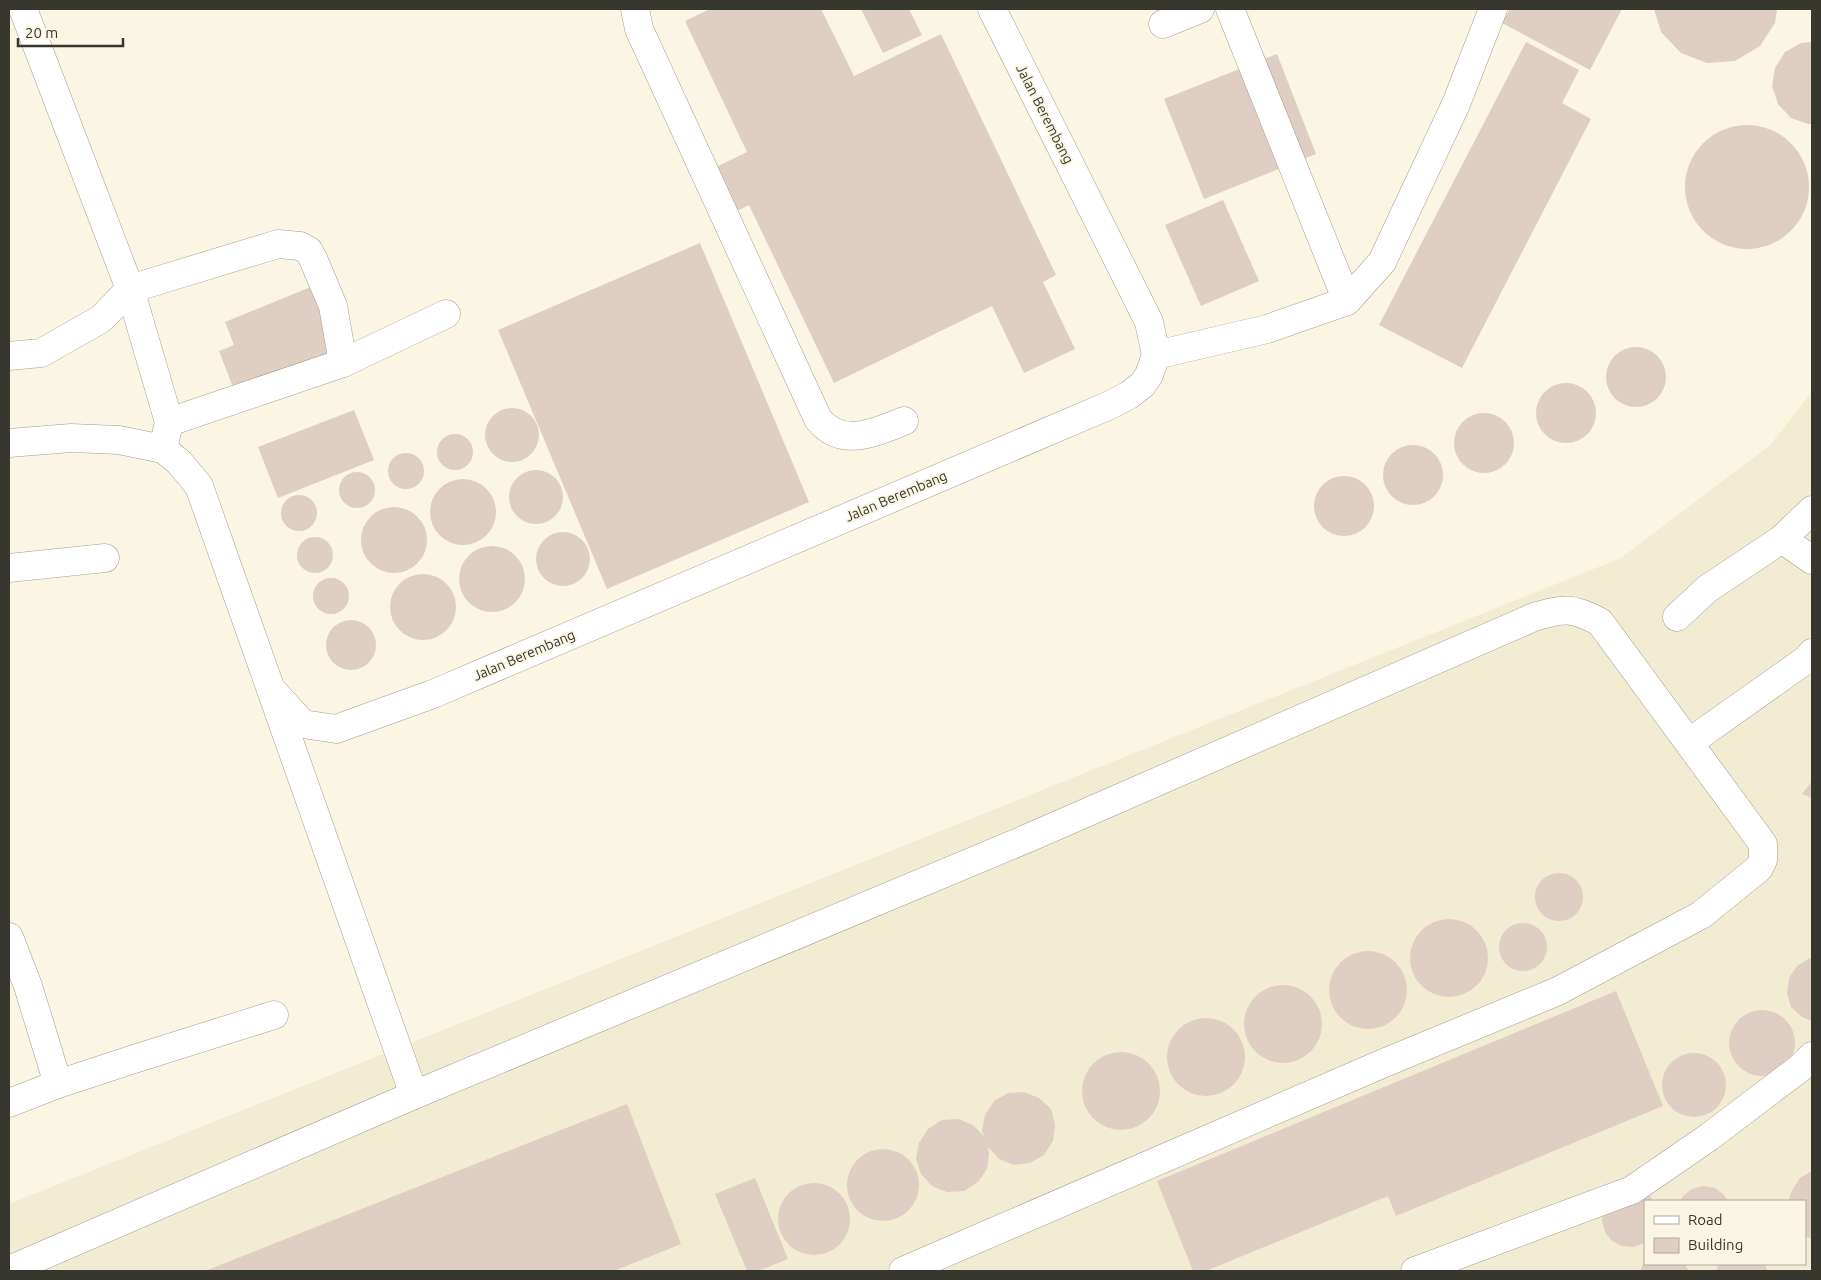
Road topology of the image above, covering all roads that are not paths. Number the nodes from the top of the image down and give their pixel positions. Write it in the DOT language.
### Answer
graph roads {
  1 [pos="23,9"];
  2 [pos="635,9"];
  3 [pos="992,9"];
  4 [pos="1200,9"];
  5 [pos="1230,9"];
  6 [pos="1493,9"];
  7 [pos="1163,24"];
  8 [pos="130,289"];
  9 [pos="1347,302"];
  10 [pos="446,314"];
  11 [pos="1156,355"];
  12 [pos="9,356"];
  13 [pos="343,363"];
  14 [pos="904,421"];
  15 [pos="169,422"];
  16 [pos="9,443"];
  17 [pos="163,450"];
  18 [pos="1812,510"];
  19 [pos="1782,539"];
  20 [pos="105,558"];
  21 [pos="1812,560"];
  22 [pos="9,568"];
  23 [pos="1677,617"];
  24 [pos="1812,653"];
  25 [pos="271,689"];
  26 [pos="1690,742"];
  27 [pos="9,938"];
  28 [pos="274,1015"];
  29 [pos="1812,1056"];
  30 [pos="58,1084"];
  31 [pos="414,1095"];
  32 [pos="9,1103"];
  33 [pos="9,1270"];
  34 [pos="903,1271"];
  35 [pos="1415,1271"];
  1 -- 8 [label="lane"];
  2 -- 14 [label="lane"];
  3 -- 11 [label="lane, Jalan Berembang"];
  4 -- 7 [label="lane"];
  5 -- 9 [label="lane"];
  6 -- 9 [label="lane"];
  8 -- 12 [label="lane"];
  8 -- 13 [label="lane"];
  8 -- 15 [label="lane"];
  9 -- 11 [label="lane"];
  10 -- 13 [label="lane"];
  11 -- 25 [label="lane, Jalan Berembang"];
  13 -- 15 [label="lane"];
  15 -- 17 [label="lane"];
  16 -- 17 [label="lane"];
  17 -- 25 [label="lane"];
  18 -- 19 [label="lane"];
  19 -- 21 [label="lane"];
  19 -- 23 [label="lane"];
  20 -- 22 [label="lane"];
  24 -- 26 [label="lane"];
  25 -- 31 [label="lane"];
  26 -- 31 [label="lane"];
  26 -- 34 [label="lane"];
  27 -- 30 [label="lane"];
  28 -- 30 [label="lane"];
  29 -- 35 [label="lane"];
  30 -- 32 [label="lane"];
  31 -- 33 [label="lane"];
}
